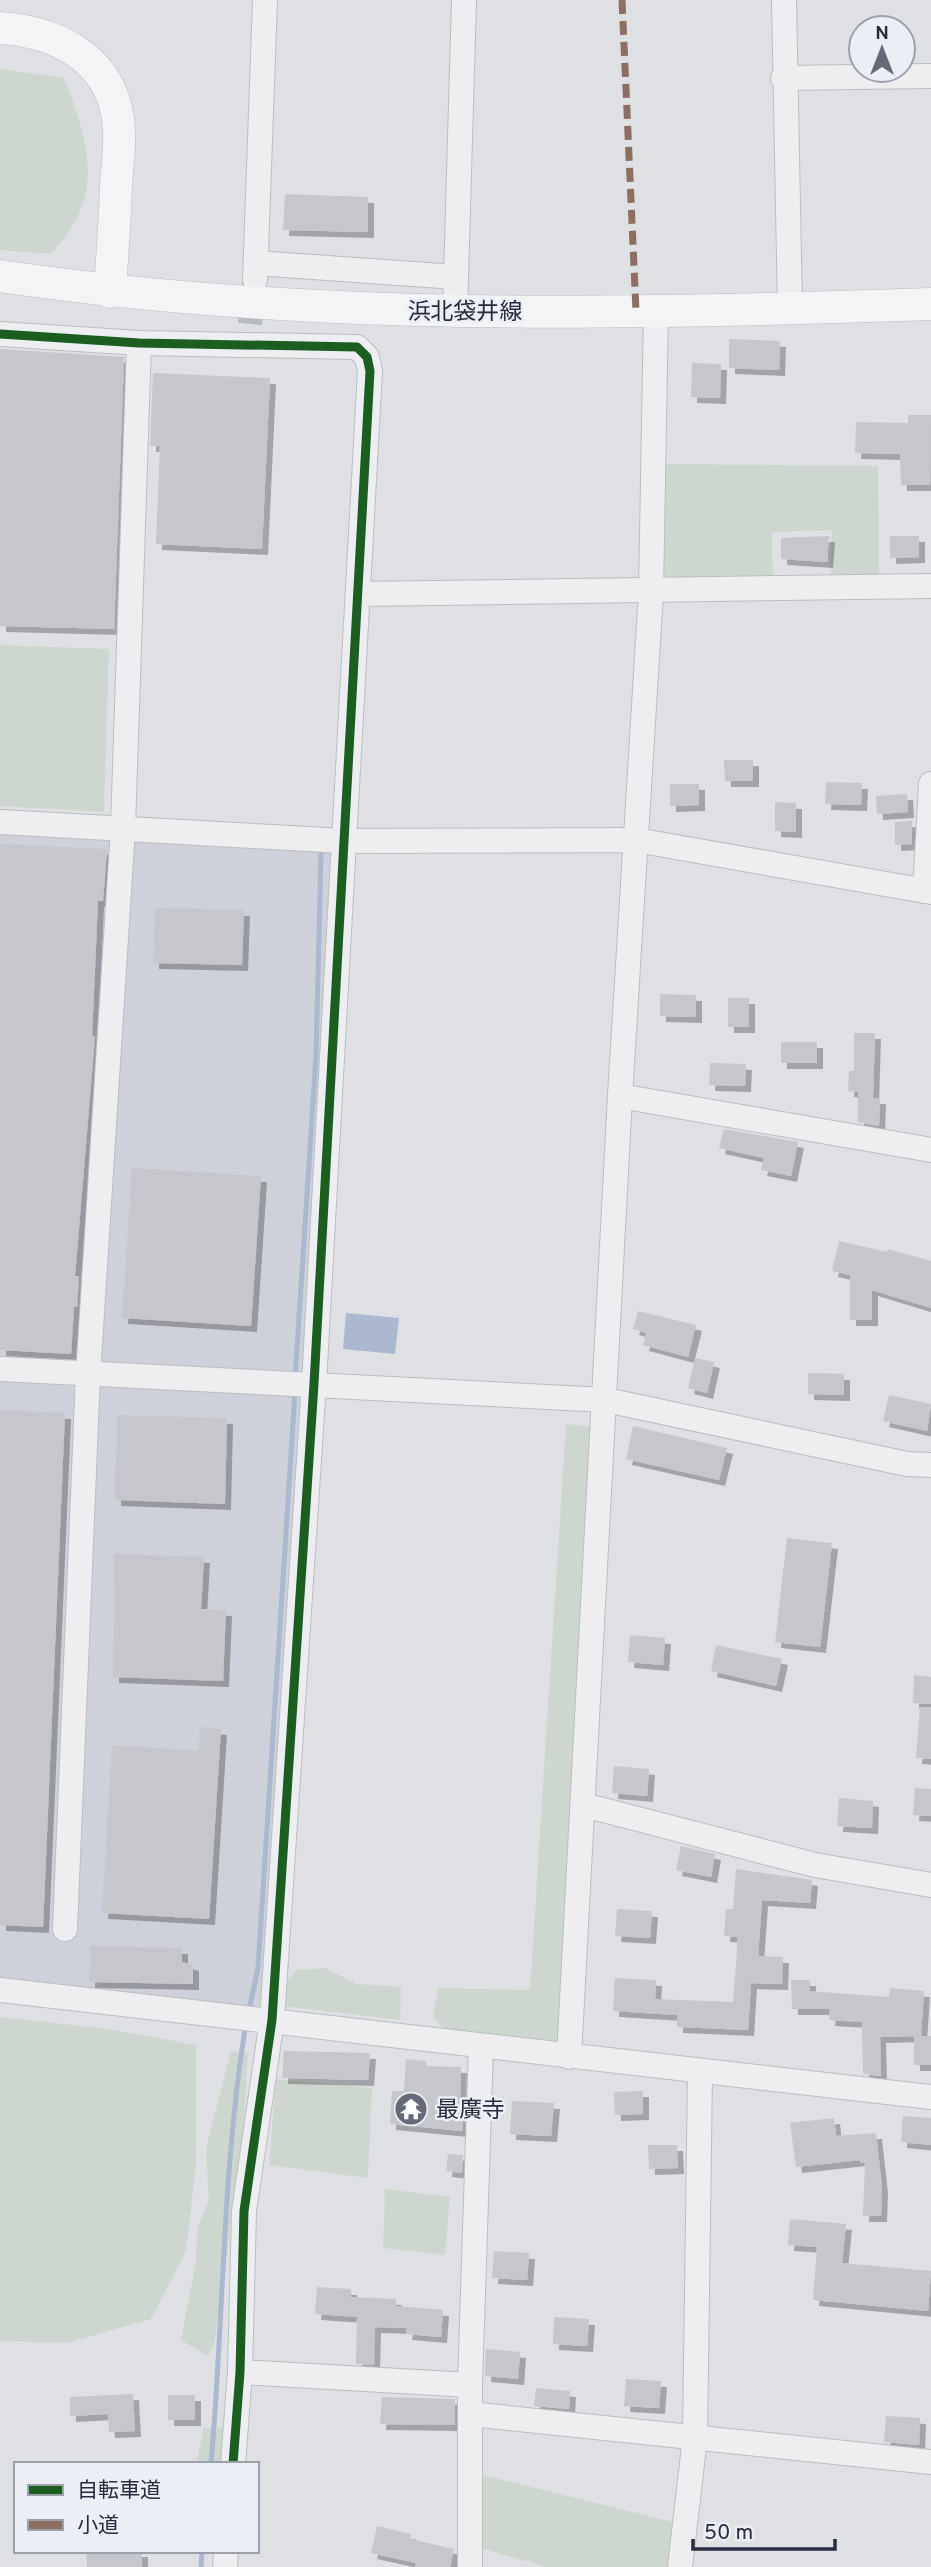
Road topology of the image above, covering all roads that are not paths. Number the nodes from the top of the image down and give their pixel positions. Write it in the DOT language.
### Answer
graph roads {
  1 [pos="265,0"];
  2 [pos="464,0"];
  3 [pos="783,0"];
  4 [pos="0,29"];
  5 [pos="931,76"];
  6 [pos="783,78"];
  7 [pos="0,276"];
  8 [pos="456,277"];
  9 [pos="110,292"];
  10 [pos="931,304"];
  11 [pos="790,309"];
  12 [pos="656,310"];
  13 [pos="455,312"];
  14 [pos="0,334"];
  15 [pos="139,343"];
  16 [pos="931,586"];
  17 [pos="651,592"];
  18 [pos="358,594"];
  19 [pos="931,784"];
  20 [pos="0,822"];
  21 [pos="123,828"];
  22 [pos="636,840"];
  23 [pos="340,841"];
  24 [pos="928,892"];
  25 [pos="620,1096"];
  26 [pos="931,1150"];
  27 [pos="0,1368"];
  28 [pos="88,1376"];
  29 [pos="310,1384"];
  30 [pos="606,1400"];
  31 [pos="931,1465"];
  32 [pos="583,1805"];
  33 [pos="931,1885"];
  34 [pos="65,1929"];
  35 [pos="0,1990"];
  36 [pos="267,2019"];
  37 [pos="481,2046"];
  38 [pos="569,2057"];
  39 [pos="700,2072"];
  40 [pos="931,2097"];
  41 [pos="240,2372"];
  42 [pos="470,2385"];
  43 [pos="470,2414"];
  44 [pos="695,2438"];
  45 [pos="233,2462"];
  46 [pos="931,2462"];
  47 [pos="470,2567"];
  48 [pos="680,2567"];
  1 -- 8 [label="street"];
  2 -- 8 [label="street"];
  3 -- 6 [label="street"];
  4 -- 9 [label="main road"];
  5 -- 6 [label="street"];
  6 -- 11 [label="street"];
  7 -- 9 [label="main road, 浜北袋井線"];
  8 -- 13 [label="street"];
  9 -- 13 [label="main road, 浜北袋井線"];
  10 -- 11 [label="main road, 浜北袋井線"];
  11 -- 12 [label="main road, 浜北袋井線"];
  12 -- 13 [label="main road, 浜北袋井線"];
  12 -- 17 [label="street"];
  14 -- 15 [label="street"];
  15 -- 18 [label="street"];
  15 -- 21 [label="street"];
  16 -- 17 [label="street"];
  17 -- 18 [label="street"];
  17 -- 22 [label="street"];
  18 -- 23 [label="street"];
  19 -- 24 [label="street"];
  20 -- 21 [label="street"];
  21 -- 23 [label="street"];
  21 -- 28 [label="street"];
  22 -- 23 [label="street"];
  22 -- 24 [label="street"];
  22 -- 25 [label="street"];
  23 -- 29 [label="street"];
  25 -- 26 [label="street"];
  25 -- 30 [label="street"];
  27 -- 28 [label="street"];
  28 -- 29 [label="street"];
  28 -- 34 [label="street"];
  29 -- 30 [label="street"];
  29 -- 36 [label="street"];
  30 -- 31 [label="street"];
  30 -- 32 [label="street"];
  32 -- 33 [label="street"];
  32 -- 38 [label="street"];
  35 -- 36 [label="street"];
  36 -- 37 [label="street"];
  36 -- 41 [label="street"];
  37 -- 38 [label="street"];
  37 -- 42 [label="street"];
  38 -- 39 [label="street"];
  39 -- 40 [label="street"];
  39 -- 44 [label="street"];
  41 -- 42 [label="street"];
  41 -- 45 [label="street"];
  42 -- 43 [label="street"];
  43 -- 44 [label="street"];
  43 -- 47 [label="street"];
  44 -- 46 [label="street"];
  44 -- 48 [label="street"];
}
